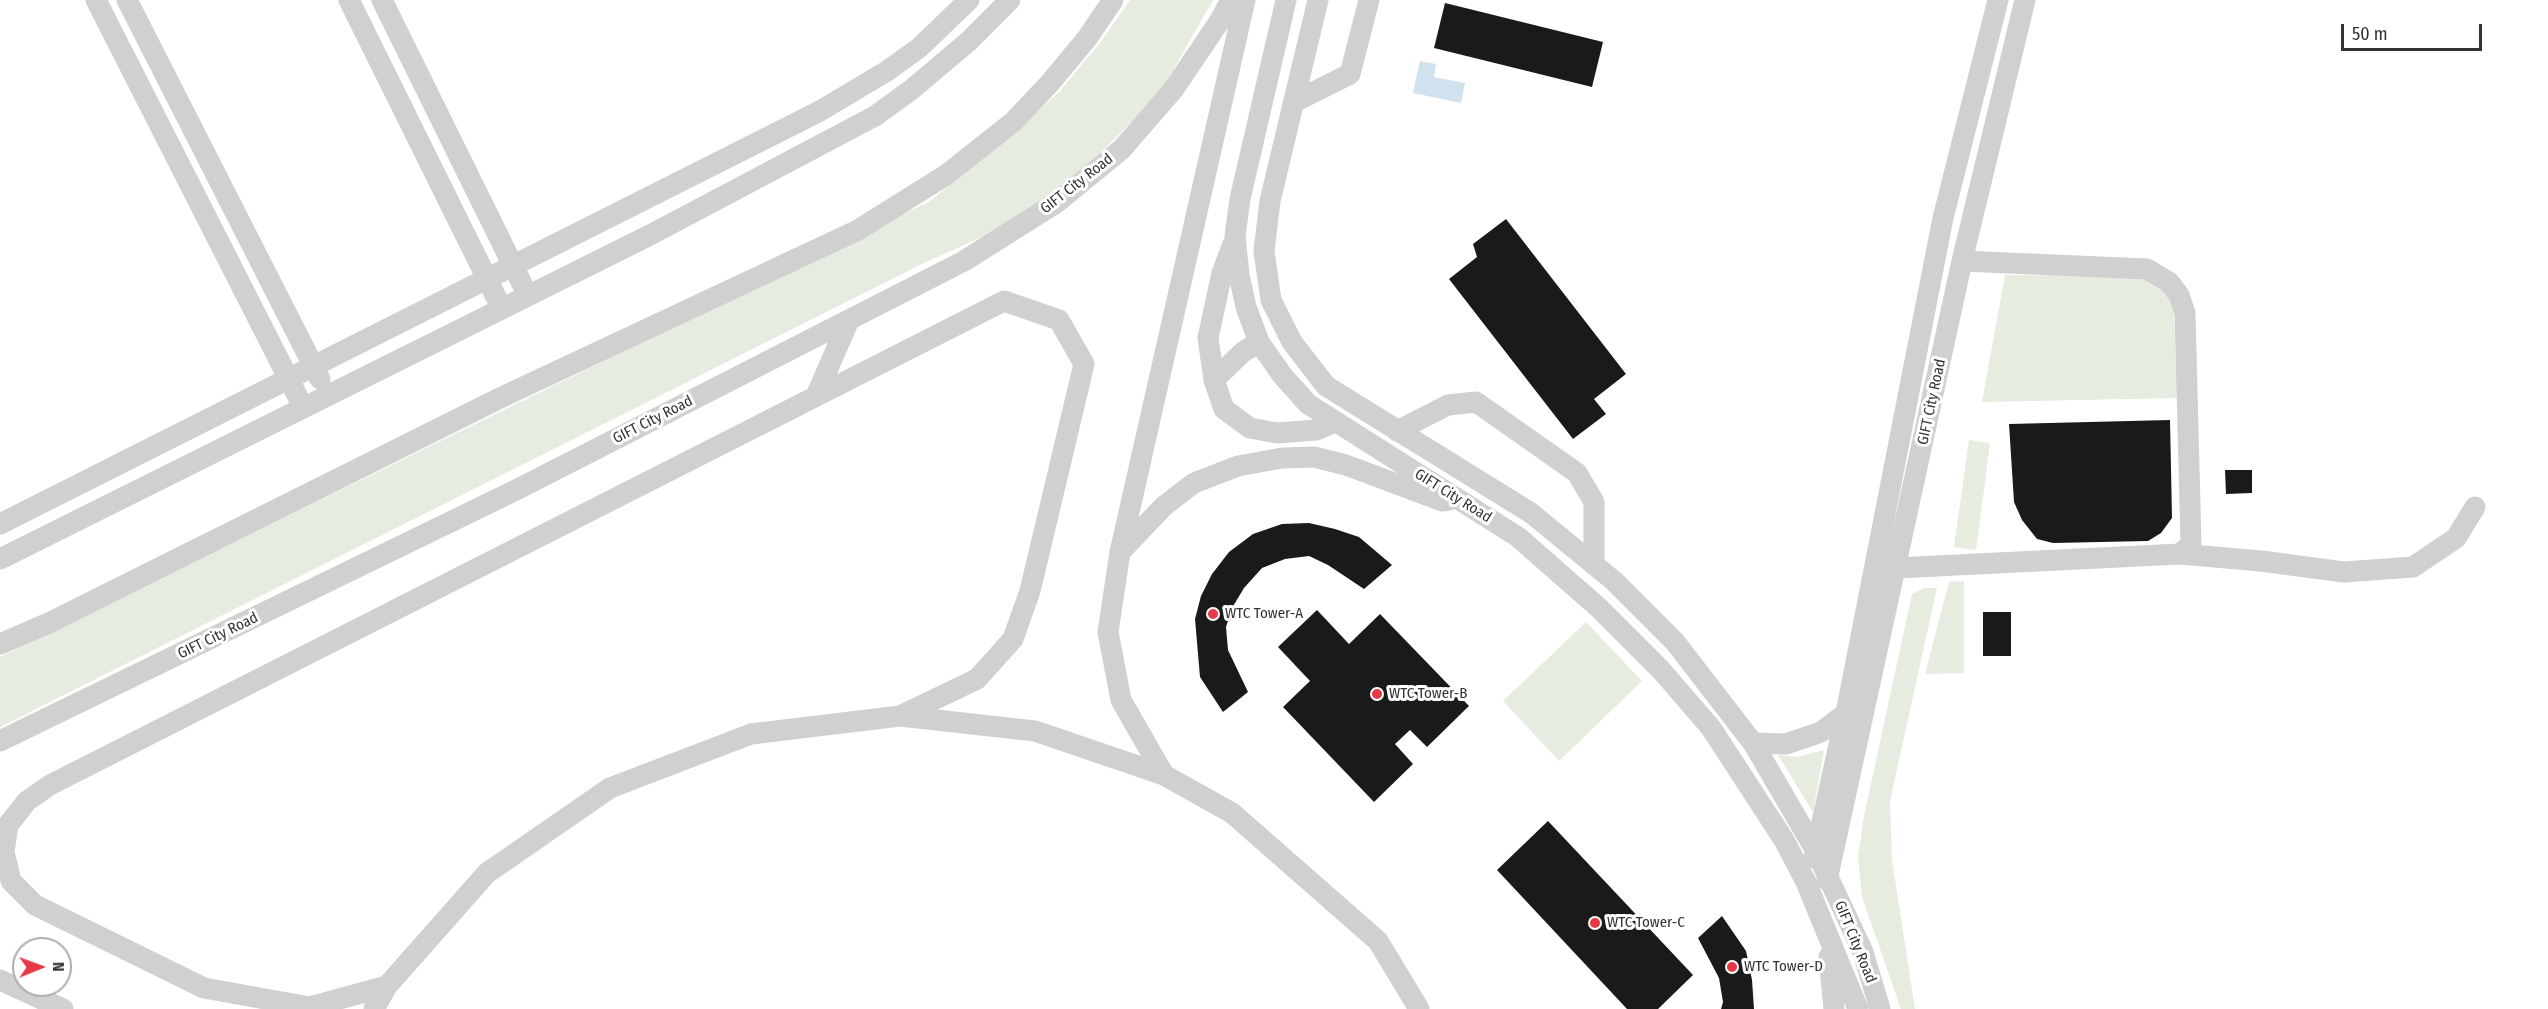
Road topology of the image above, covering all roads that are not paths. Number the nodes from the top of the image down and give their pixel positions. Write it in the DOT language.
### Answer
graph roads {
  1 [pos="96,0"];
  2 [pos="127,0"];
  3 [pos="349,0"];
  4 [pos="382,0"];
  5 [pos="969,0"];
  6 [pos="1010,0"];
  7 [pos="1113,0"];
  8 [pos="1231,0"];
  9 [pos="1245,0"];
  10 [pos="1286,0"];
  11 [pos="1318,0"];
  12 [pos="1369,0"];
  13 [pos="1998,0"];
  14 [pos="2025,0"];
  15 [pos="1294,102"];
  16 [pos="1235,236"];
  17 [pos="1962,261"];
  18 [pos="514,266"];
  19 [pos="487,280"];
  20 [pos="528,296"];
  21 [pos="502,309"];
  22 [pos="849,320"];
  23 [pos="381,334"];
  24 [pos="1259,342"];
  25 [pos="396,361"];
  26 [pos="314,368"];
  27 [pos="289,380"];
  28 [pos="1214,380"];
  29 [pos="328,395"];
  30 [pos="816,396"];
  31 [pos="303,407"];
  32 [pos="1335,422"];
  33 [pos="1397,431"];
  34 [pos="1462,500"];
  35 [pos="2475,507"];
  36 [pos="0,524"];
  37 [pos="1120,552"];
  38 [pos="2180,554"];
  39 [pos="0,559"];
  40 [pos="1594,565"];
  41 [pos="1896,568"];
  42 [pos="0,644"];
  43 [pos="1846,713"];
  44 [pos="900,716"];
  45 [pos="0,741"];
  46 [pos="1754,743"];
  47 [pos="1164,775"];
  48 [pos="1816,851"];
  49 [pos="1828,876"];
  50 [pos="1806,882"];
  51 [pos="1820,914"];
  52 [pos="1827,935"];
  53 [pos="0,980"];
  54 [pos="387,986"];
  55 [pos="63,1009"];
  56 [pos="374,1009"];
  57 [pos="1419,1009"];
  58 [pos="1834,1009"];
  59 [pos="1858,1009"];
  60 [pos="1880,1009"];
  1 -- 27 [label="street"];
  2 -- 26 [label="street"];
  3 -- 19 [label="street"];
  4 -- 18 [label="street"];
  5 -- 18 [label="street"];
  6 -- 20 [label="street"];
  7 -- 42 [label="street"];
  8 -- 22 [label="street, GIFT City Road"];
  9 -- 37 [label="street"];
  10 -- 16 [label="street, GIFT City Road"];
  11 -- 15 [label="street, GIFT City Road"];
  12 -- 15 [label="street"];
  13 -- 43 [label="street, GIFT City Road"];
  14 -- 17 [label="street, GIFT City Road"];
  15 -- 33 [label="street, GIFT City Road"];
  16 -- 24 [label="street, GIFT City Road"];
  16 -- 28 [label="street"];
  17 -- 38 [label="street"];
  17 -- 41 [label="street, GIFT City Road"];
  18 -- 19 [label="street"];
  18 -- 20 [label="street"];
  19 -- 21 [label="street"];
  19 -- 23 [label="street"];
  20 -- 21 [label="street"];
  21 -- 25 [label="street"];
  22 -- 30 [label="street"];
  22 -- 45 [label="street, GIFT City Road"];
  23 -- 25 [label="street"];
  23 -- 26 [label="street"];
  24 -- 28 [label="street"];
  24 -- 32 [label="street, GIFT City Road"];
  25 -- 29 [label="street"];
  26 -- 27 [label="street"];
  26 -- 29 [label="street"];
  27 -- 31 [label="street"];
  27 -- 36 [label="street"];
  28 -- 32 [label="street"];
  29 -- 31 [label="street"];
  30 -- 44 [label="street"];
  30 -- 54 [label="street"];
  31 -- 39 [label="street"];
  32 -- 34 [label="street, GIFT City Road"];
  33 -- 40 [label="street, GIFT City Road"];
  33 -- 40 [label="street"];
  34 -- 37 [label="street"];
  34 -- 50 [label="street, GIFT City Road"];
  35 -- 38 [label="street"];
  37 -- 47 [label="street"];
  38 -- 41 [label="street"];
  40 -- 46 [label="street, GIFT City Road"];
  41 -- 49 [label="street, GIFT City Road"];
  43 -- 46 [label="street"];
  43 -- 48 [label="street, GIFT City Road"];
  44 -- 47 [label="street"];
  44 -- 54 [label="street"];
  46 -- 48 [label="street, GIFT City Road"];
  47 -- 57 [label="street"];
  48 -- 49 [label="street, GIFT City Road"];
  48 -- 50 [label="street, GIFT City Road"];
  49 -- 51 [label="street, GIFT City Road"];
  49 -- 60 [label="street, GIFT City Road"];
  50 -- 51 [label="street, GIFT City Road"];
  51 -- 52 [label="street, GIFT City Road"];
  52 -- 58 [label="street"];
  52 -- 59 [label="street, GIFT City Road"];
  53 -- 55 [label="street"];
  54 -- 56 [label="street"];
}
